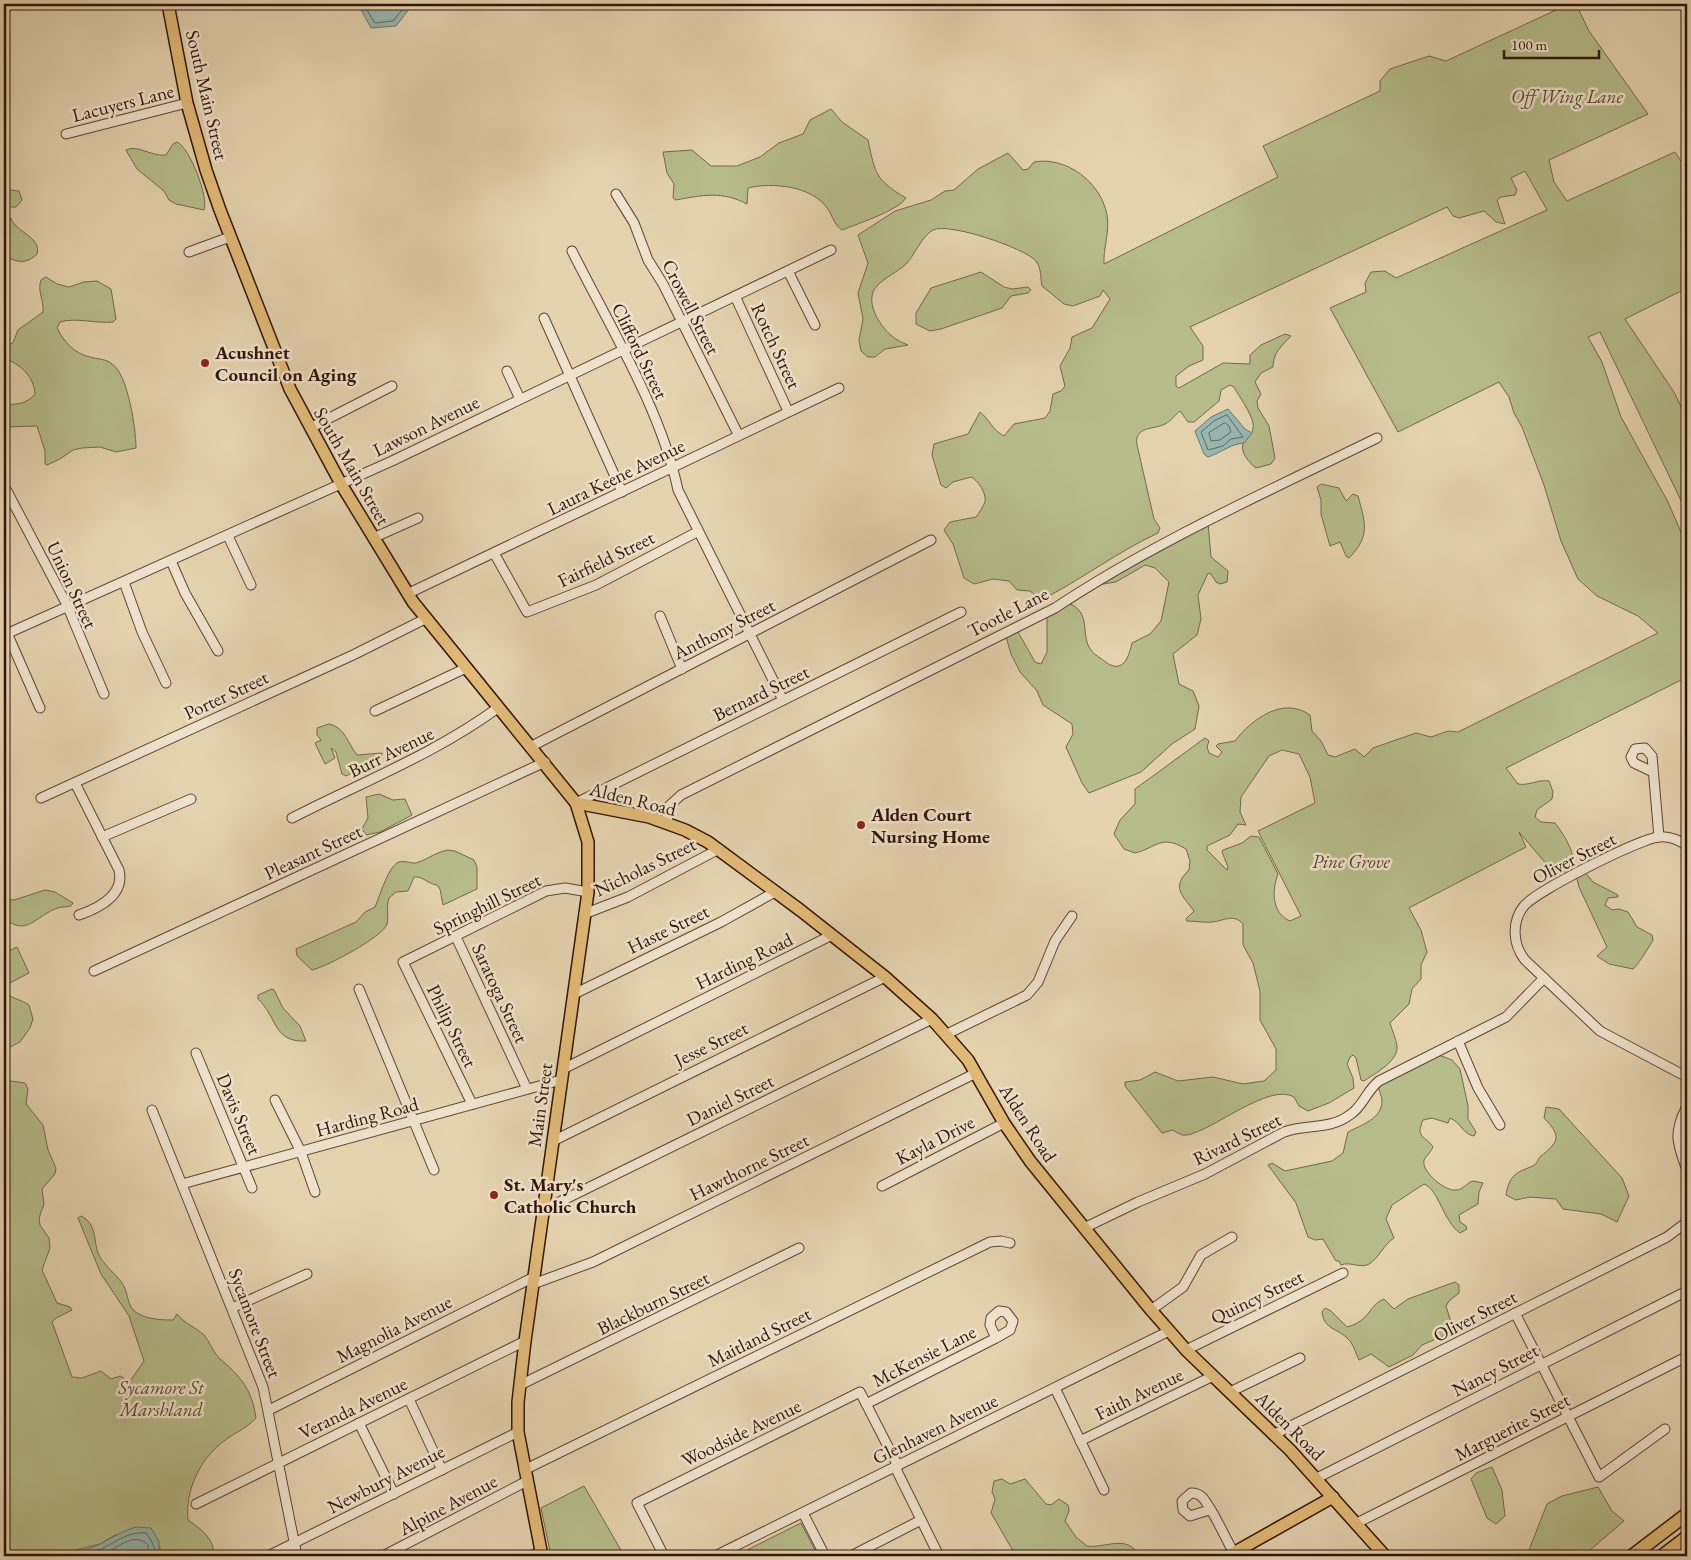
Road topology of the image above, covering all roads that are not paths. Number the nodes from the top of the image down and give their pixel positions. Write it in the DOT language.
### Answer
graph roads {
  1 [pos="168,4"];
  2 [pos="187,103"];
  3 [pos="66,134"];
  4 [pos="616,194"];
  5 [pos="230,237"];
  6 [pos="572,250"];
  7 [pos="831,250"];
  8 [pos="189,252"];
  9 [pos="788,271"];
  10 [pos="735,296"];
  11 [pos="544,318"];
  12 [pos="681,321"];
  13 [pos="815,325"];
  14 [pos="621,349"];
  15 [pos="507,371"];
  16 [pos="570,375"];
  17 [pos="392,386"];
  18 [pos="839,388"];
  19 [pos="520,398"];
  20 [pos="788,410"];
  21 [pos="310,428"];
  22 [pos="738,434"];
  23 [pos="1377,438"];
  24 [pos="673,468"];
  25 [pos="341,484"];
  26 [pos="7,491"];
  27 [pos="622,492"];
  28 [pos="418,518"];
  29 [pos="697,532"];
  30 [pos="228,536"];
  31 [pos="373,538"];
  32 [pos="931,540"];
  33 [pos="494,553"];
  34 [pos="171,560"];
  35 [pos="124,582"];
  36 [pos="251,585"];
  37 [pos="407,594"];
  38 [pos="67,605"];
  39 [pos="961,612"];
  40 [pos="660,616"];
  41 [pos="425,619"];
  42 [pos="5,631"];
  43 [pos="748,635"];
  44 [pos="218,651"];
  45 [pos="466,668"];
  46 [pos="682,669"];
  47 [pos="166,682"];
  48 [pos="104,694"];
  49 [pos="783,700"];
  50 [pos="499,707"];
  51 [pos="40,708"];
  52 [pos="375,711"];
  53 [pos="532,746"];
  54 [pos="545,762"];
  55 [pos="1653,772"];
  56 [pos="75,784"];
  57 [pos="41,798"];
  58 [pos="191,799"];
  59 [pos="576,803"];
  60 [pos="292,818"];
  61 [pos="667,823"];
  62 [pos="102,837"];
  63 [pos="587,837"];
  64 [pos="1659,837"];
  65 [pos="1687,846"];
  66 [pos="719,849"];
  67 [pos="588,892"];
  68 [pos="776,892"];
  69 [pos="584,914"];
  70 [pos="79,915"];
  71 [pos="1072,916"];
  72 [pos="832,935"];
  73 [pos="456,937"];
  74 [pos="403,962"];
  75 [pos="94,972"];
  76 [pos="885,977"];
  77 [pos="1544,978"];
  78 [pos="359,989"];
  79 [pos="574,994"];
  80 [pos="932,1018"];
  81 [pos="947,1034"];
  82 [pos="1458,1041"];
  83 [pos="196,1053"];
  84 [pos="976,1073"];
  85 [pos="562,1074"];
  86 [pos="1687,1077"];
  87 [pos="527,1089"];
  88 [pos="275,1100"];
  89 [pos="472,1104"];
  90 [pos="1687,1106"];
  91 [pos="152,1110"];
  92 [pos="414,1121"];
  93 [pos="1004,1123"];
  94 [pos="1500,1125"];
  95 [pos="553,1141"];
  96 [pos="301,1152"];
  97 [pos="244,1167"];
  98 [pos="434,1170"];
  99 [pos="1687,1170"];
  100 [pos="182,1184"];
  101 [pos="882,1186"];
  102 [pos="252,1188"];
  103 [pos="315,1192"];
  104 [pos="543,1210"];
  105 [pos="1687,1222"];
  106 [pos="1084,1228"];
  107 [pos="1232,1237"];
  108 [pos="1010,1243"];
  109 [pos="799,1248"];
  110 [pos="1342,1273"];
  111 [pos="307,1274"];
  112 [pos="534,1280"];
  113 [pos="1687,1291"];
  114 [pos="232,1308"];
  115 [pos="1151,1310"];
  116 [pos="1516,1313"];
  117 [pos="1170,1331"];
  118 [pos="996,1338"];
  119 [pos="525,1341"];
  120 [pos="1186,1350"];
  121 [pos="1300,1358"];
  122 [pos="1682,1359"];
  123 [pos="1542,1365"];
  124 [pos="1213,1376"];
  125 [pos="520,1385"];
  126 [pos="1055,1388"];
  127 [pos="1230,1392"];
  128 [pos="409,1399"];
  129 [pos="866,1404"];
  130 [pos="269,1410"];
  131 [pos="1568,1416"];
  132 [pos="359,1424"];
  133 [pos="1665,1429"];
  134 [pos="518,1432"];
  135 [pos="1275,1434"];
  136 [pos="1080,1441"];
  137 [pos="279,1463"];
  138 [pos="896,1466"];
  139 [pos="442,1470"];
  140 [pos="524,1470"];
  141 [pos="1316,1478"];
  142 [pos="527,1481"];
  143 [pos="1104,1490"];
  144 [pos="394,1494"];
  145 [pos="1333,1497"];
  146 [pos="196,1504"];
  147 [pos="1209,1510"];
  148 [pos="803,1513"];
  149 [pos="1687,1514"];
  150 [pos="921,1520"];
  151 [pos="1357,1523"];
  152 [pos="1687,1537"];
  153 [pos="295,1543"];
  154 [pos="537,1555"];
  155 [pos="1231,1555"];
  156 [pos="1382,1555"];
  157 [pos="268,1556"];
  158 [pos="298,1556"];
  159 [pos="383,1556"];
  160 [pos="664,1556"];
  161 [pos="715,1556"];
  162 [pos="825,1556"];
  163 [pos="851,1556"];
  164 [pos="939,1556"];
  165 [pos="1632,1556"];
  166 [pos="1662,1556"];
  1 -- 2 [label="main road, South Main Street"];
  2 -- 3 [label="street, Lacuyers Lane"];
  2 -- 5 [label="main road, South Main Street"];
  4 -- 12 [label="street, Crowell Street"];
  5 -- 8 [label="street"];
  5 -- 21 [label="main road, South Main Street"];
  6 -- 14 [label="street, Clifford Street"];
  7 -- 9 [label="street, Lawson Avenue"];
  9 -- 10 [label="street, Lawson Avenue"];
  9 -- 13 [label="street"];
  10 -- 12 [label="street, Lawson Avenue"];
  10 -- 20 [label="street, Rotch Street"];
  11 -- 16 [label="street"];
  12 -- 14 [label="street, Lawson Avenue"];
  12 -- 22 [label="street, Crowell Street"];
  14 -- 16 [label="street, Lawson Avenue"];
  14 -- 24 [label="street, Clifford Street"];
  15 -- 19 [label="street"];
  16 -- 19 [label="street, Lawson Avenue"];
  16 -- 27 [label="street"];
  17 -- 21 [label="street"];
  18 -- 20 [label="street, Laura Keene Avenue"];
  19 -- 25 [label="street, Lawson Avenue"];
  20 -- 22 [label="street, Laura Keene Avenue"];
  21 -- 25 [label="main road, South Main Street"];
  22 -- 24 [label="street, Laura Keene Avenue"];
  23 -- 61 [label="street, Tootle Lane"];
  24 -- 27 [label="street, Laura Keene Avenue"];
  24 -- 29 [label="street, Clifford Street"];
  25 -- 30 [label="street, Lawson Avenue"];
  25 -- 31 [label="main road, South Main Street"];
  26 -- 38 [label="street, Union Street"];
  27 -- 33 [label="street, Laura Keene Avenue"];
  28 -- 31 [label="street"];
  29 -- 33 [label="street, Fairfield Street"];
  29 -- 43 [label="street, Clifford Street"];
  30 -- 34 [label="street, Lawson Avenue"];
  30 -- 36 [label="street"];
  31 -- 37 [label="main road, South Main Street"];
  32 -- 43 [label="street, Anthony Street"];
  33 -- 37 [label="street, Laura Keene Avenue"];
  34 -- 35 [label="street, Lawson Avenue"];
  34 -- 44 [label="street"];
  35 -- 38 [label="street, Lawson Avenue"];
  35 -- 47 [label="street"];
  37 -- 41 [label="main road, South Main Street"];
  38 -- 42 [label="street, Lawson Avenue"];
  38 -- 48 [label="street, Union Street"];
  39 -- 49 [label="street, Bernard Street"];
  40 -- 46 [label="street"];
  41 -- 45 [label="main road, South Main Street"];
  41 -- 56 [label="street, Porter Street"];
  42 -- 51 [label="street"];
  43 -- 46 [label="street, Anthony Street"];
  43 -- 49 [label="street, Clifford Street"];
  45 -- 50 [label="main road, South Main Street"];
  45 -- 52 [label="street"];
  46 -- 53 [label="street, Anthony Street"];
  49 -- 59 [label="street, Bernard Street"];
  50 -- 53 [label="main road, South Main Street"];
  50 -- 60 [label="street, Burr Avenue"];
  53 -- 54 [label="main road, South Main Street"];
  54 -- 59 [label="main road, South Main Street"];
  54 -- 75 [label="street, Pleasant Street"];
  55 -- 64 [label="street"];
  56 -- 57 [label="street, Porter Street"];
  56 -- 62 [label="street"];
  58 -- 62 [label="street"];
  59 -- 61 [label="main road, Alden Road"];
  59 -- 63 [label="main road, South Main Street"];
  61 -- 66 [label="main road, Alden Road"];
  62 -- 70 [label="street"];
  63 -- 67 [label="main road, Main Street"];
  64 -- 65 [label="street"];
  64 -- 77 [label="street, Oliver Street"];
  66 -- 68 [label="main road, Alden Road"];
  66 -- 69 [label="street, Nicholas Street"];
  67 -- 69 [label="main road, Main Street"];
  67 -- 73 [label="street, Springhill Street"];
  68 -- 72 [label="main road, Alden Road"];
  68 -- 79 [label="street, Haste Street"];
  69 -- 79 [label="main road, Main Street"];
  71 -- 81 [label="street"];
  72 -- 76 [label="main road, Alden Road"];
  72 -- 85 [label="street, Harding Road"];
  73 -- 74 [label="street, Springhill Street"];
  73 -- 87 [label="street, Saratoga Street"];
  74 -- 89 [label="street, Philip Street"];
  76 -- 80 [label="main road, Alden Road"];
  76 -- 95 [label="street, Jesse Street"];
  77 -- 82 [label="street, Rivard Street"];
  77 -- 86 [label="street, Oliver Street"];
  78 -- 92 [label="street"];
  79 -- 85 [label="main road, Main Street"];
  80 -- 81 [label="main road, Alden Road"];
  80 -- 104 [label="street, Daniel Street"];
  81 -- 84 [label="main road, Alden Road"];
  82 -- 94 [label="street"];
  82 -- 106 [label="street, Rivard Street"];
  83 -- 97 [label="street, Davis Street"];
  84 -- 93 [label="main road, Alden Road"];
  84 -- 112 [label="street, Hawthorne Street"];
  85 -- 87 [label="street, Harding Road"];
  85 -- 95 [label="main road, Main Street"];
  87 -- 89 [label="street, Harding Road"];
  88 -- 96 [label="street"];
  89 -- 92 [label="street, Harding Road"];
  90 -- 99 [label="street"];
  91 -- 100 [label="street, Sycamore Street"];
  92 -- 96 [label="street, Harding Road"];
  92 -- 98 [label="street"];
  93 -- 101 [label="street, Kayla Drive"];
  93 -- 106 [label="main road, Alden Road"];
  95 -- 104 [label="main road, Main Street"];
  96 -- 97 [label="street, Harding Road"];
  96 -- 103 [label="street"];
  97 -- 100 [label="street, Harding Road"];
  97 -- 102 [label="street, Davis Street"];
  100 -- 114 [label="street, Sycamore Street"];
  104 -- 112 [label="main road, Main Street"];
  105 -- 116 [label="street, Oliver Street"];
  106 -- 115 [label="main road, Alden Road"];
  107 -- 115 [label="street"];
  108 -- 140 [label="street, Maitland Street"];
  109 -- 125 [label="street, Blackburn Street"];
  110 -- 120 [label="street, Quincy Street"];
  111 -- 114 [label="street"];
  112 -- 119 [label="main road, Main Street"];
  112 -- 130 [label="street, Magnolia Avenue"];
  113 -- 123 [label="street, Nancy Street"];
  114 -- 130 [label="street, Sycamore Street"];
  115 -- 117 [label="main road, Alden Road"];
  116 -- 123 [label="street"];
  116 -- 135 [label="street, Oliver Street"];
  117 -- 120 [label="main road, Alden Road"];
  117 -- 126 [label="street, Glenhaven Avenue"];
  118 -- 129 [label="street, McKensie Lane"];
  119 -- 125 [label="main road, Main Street"];
  119 -- 128 [label="street, Veranda Avenue"];
  120 -- 124 [label="main road, Alden Road"];
  121 -- 127 [label="street"];
  122 -- 131 [label="street, Marguerite Street"];
  123 -- 131 [label="street"];
  123 -- 141 [label="street, Nancy Street"];
  124 -- 127 [label="main road, Alden Road"];
  124 -- 136 [label="street, Faith Avenue"];
  125 -- 134 [label="main road, Main Street"];
  126 -- 136 [label="street"];
  126 -- 138 [label="street, Glenhaven Avenue"];
  127 -- 135 [label="main road, Alden Road"];
  128 -- 132 [label="street, Veranda Avenue"];
  128 -- 139 [label="street"];
  129 -- 138 [label="street"];
  129 -- 160 [label="street, Woodside Avenue"];
  130 -- 137 [label="street, Sycamore Street"];
  131 -- 133 [label="street"];
  131 -- 151 [label="street, Marguerite Street"];
  132 -- 137 [label="street, Veranda Avenue"];
  132 -- 144 [label="street"];
  134 -- 139 [label="street, Newbury Avenue"];
  134 -- 140 [label="main road, Main Street"];
  135 -- 141 [label="main road, Alden Road"];
  136 -- 143 [label="street"];
  137 -- 146 [label="street, Veranda Avenue"];
  137 -- 153 [label="street, Sycamore Street"];
  138 -- 148 [label="street, Glenhaven Avenue"];
  138 -- 150 [label="street"];
  139 -- 144 [label="street, Newbury Avenue"];
  140 -- 142 [label="main road, Main Street"];
  141 -- 145 [label="main road, Alden Road"];
  142 -- 154 [label="main road, Main Street"];
  142 -- 159 [label="street, Alpine Avenue"];
  144 -- 153 [label="street, Newbury Avenue"];
  145 -- 151 [label="main road, Alden Road"];
  145 -- 155 [label="main road"];
  147 -- 155 [label="street"];
  148 -- 161 [label="street, Glenhaven Avenue"];
  148 -- 162 [label="street"];
  149 -- 165 [label="highway"];
  150 -- 163 [label="street"];
  150 -- 164 [label="street"];
  151 -- 156 [label="main road, Alden Road"];
  152 -- 166 [label="highway"];
  153 -- 157 [label="street, Newbury Avenue"];
  153 -- 158 [label="street, Sycamore Street"];
}
